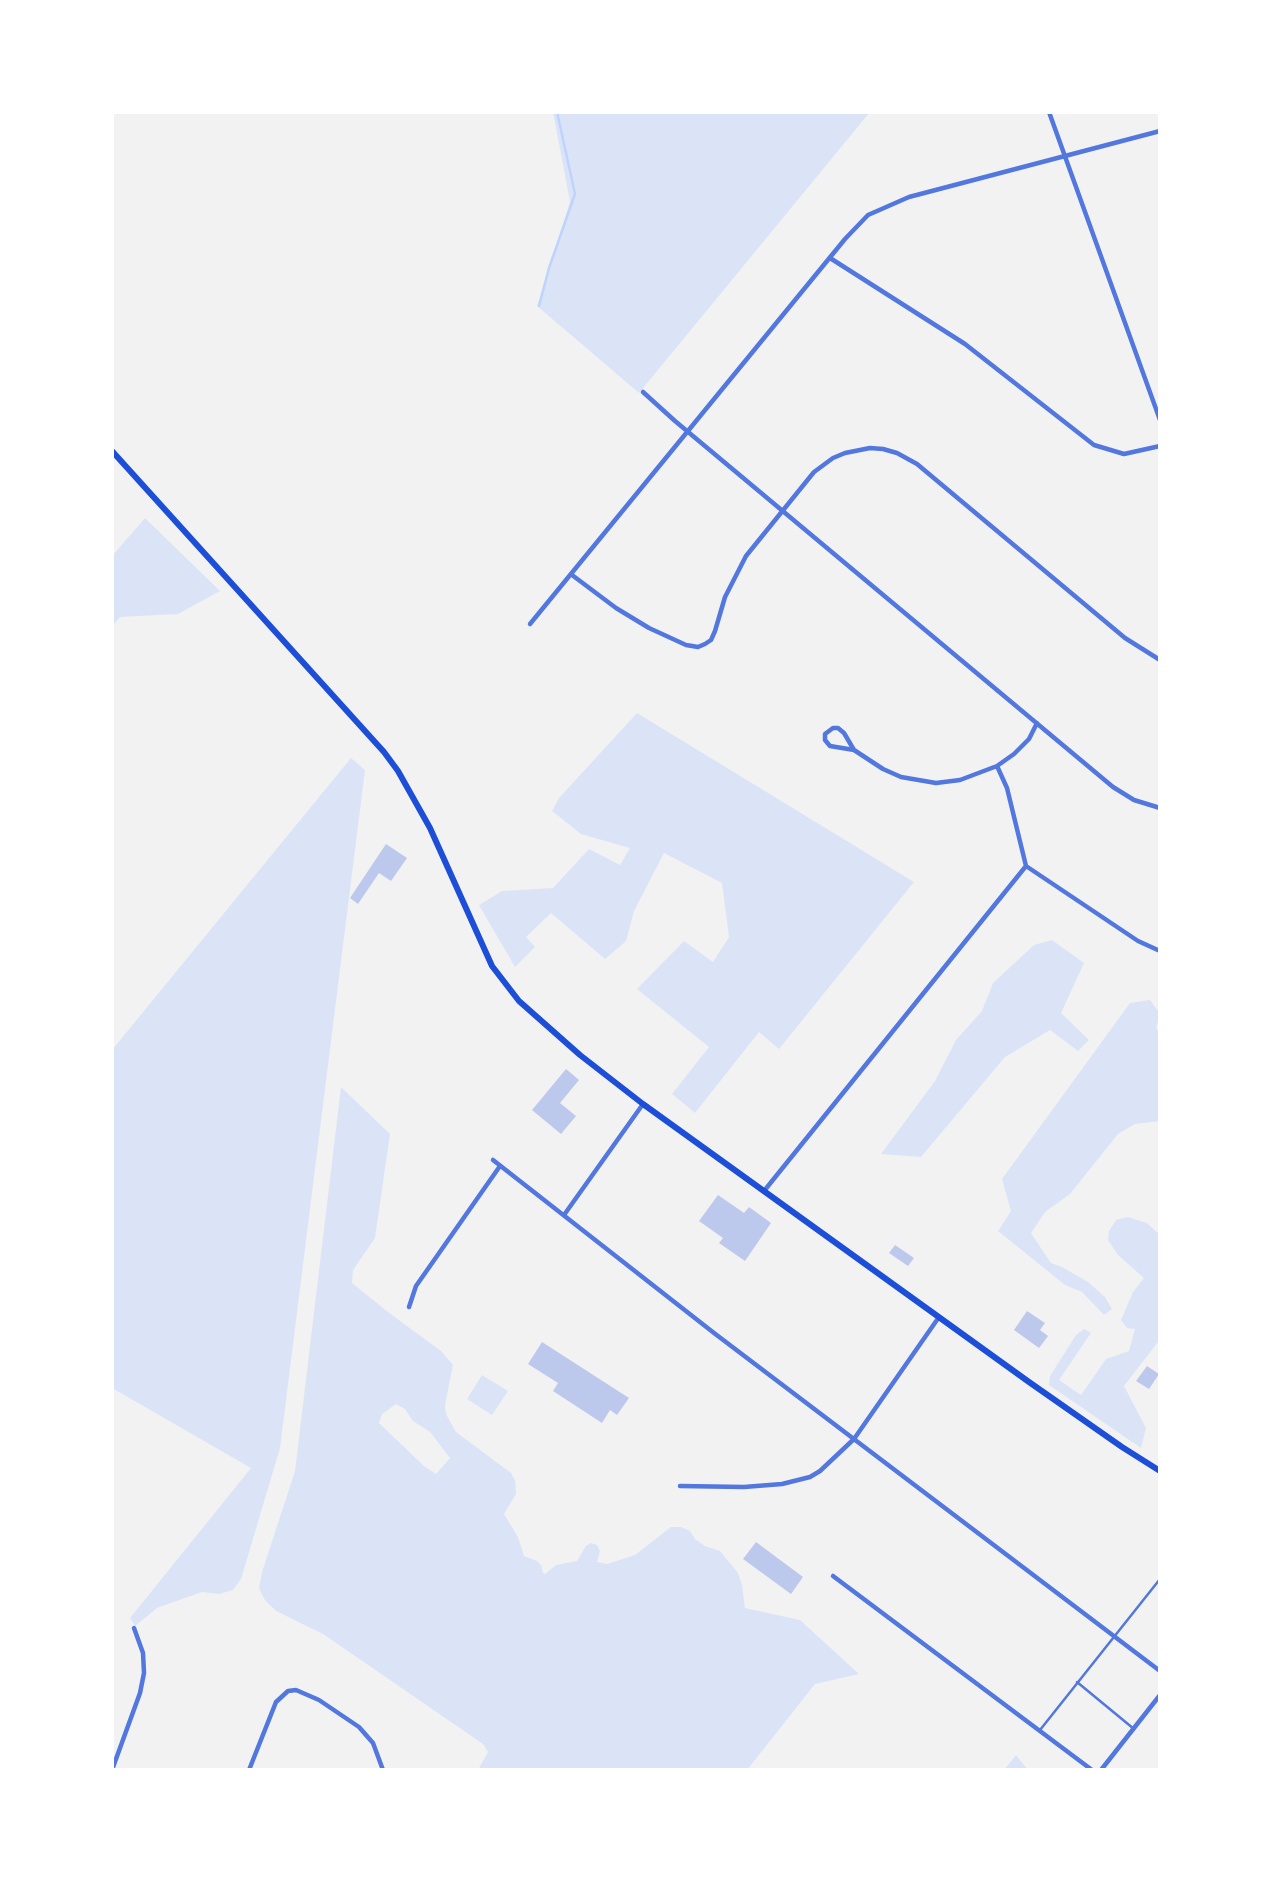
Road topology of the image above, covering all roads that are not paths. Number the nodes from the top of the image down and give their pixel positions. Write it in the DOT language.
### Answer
graph roads {
  1 [pos="1049,112"];
  2 [pos="1160,131"];
  3 [pos="1065,156"];
  4 [pos="830,258"];
  5 [pos="643,392"];
  6 [pos="1160,420"];
  7 [pos="687,432"];
  8 [pos="1160,446"];
  9 [pos="112,451"];
  10 [pos="782,511"];
  11 [pos="572,575"];
  12 [pos="530,624"];
  13 [pos="1160,660"];
  14 [pos="1037,723"];
  15 [pos="854,750"];
  16 [pos="997,766"];
  17 [pos="1160,808"];
  18 [pos="1027,866"];
  19 [pos="1160,951"];
  20 [pos="643,1104"];
  21 [pos="492,1160"];
  22 [pos="500,1166"];
  23 [pos="764,1191"];
  24 [pos="564,1216"];
  25 [pos="408,1307"];
  26 [pos="939,1317"];
  27 [pos="854,1439"];
  28 [pos="1160,1471"];
  29 [pos="680,1486"];
  30 [pos="833,1576"];
  31 [pos="1160,1579"];
  32 [pos="134,1628"];
  33 [pos="1113,1637"];
  34 [pos="1160,1671"];
  35 [pos="1077,1682"];
  36 [pos="1160,1695"];
  37 [pos="1134,1729"];
  38 [pos="1039,1730"];
  39 [pos="112,1770"];
  40 [pos="248,1770"];
  41 [pos="383,1770"];
  42 [pos="1093,1770"];
  43 [pos="1101,1770"];
  1 -- 3 [label="street"];
  2 -- 3 [label="street"];
  3 -- 4 [label="street"];
  3 -- 6 [label="street"];
  4 -- 7 [label="street"];
  4 -- 8 [label="street"];
  5 -- 7 [label="street"];
  7 -- 10 [label="street"];
  7 -- 11 [label="street"];
  9 -- 20 [label="main road"];
  10 -- 11 [label="street"];
  10 -- 13 [label="street"];
  10 -- 14 [label="street"];
  11 -- 12 [label="street"];
  14 -- 16 [label="street"];
  14 -- 17 [label="street"];
  15 -- 15 [label="street"];
  15 -- 16 [label="street"];
  16 -- 18 [label="street"];
  18 -- 19 [label="street"];
  18 -- 23 [label="street"];
  20 -- 23 [label="main road"];
  20 -- 24 [label="street"];
  21 -- 22 [label="street"];
  22 -- 24 [label="street"];
  22 -- 25 [label="street"];
  23 -- 26 [label="main road"];
  24 -- 27 [label="street"];
  26 -- 27 [label="street"];
  26 -- 28 [label="main road"];
  27 -- 29 [label="street"];
  27 -- 33 [label="street"];
  30 -- 38 [label="street"];
  31 -- 33 [label="lane"];
  32 -- 39 [label="street"];
  33 -- 34 [label="street"];
  33 -- 35 [label="lane"];
  35 -- 37 [label="lane"];
  35 -- 38 [label="lane"];
  36 -- 37 [label="street"];
  37 -- 43 [label="street"];
  38 -- 42 [label="street"];
  40 -- 41 [label="street"];
}
